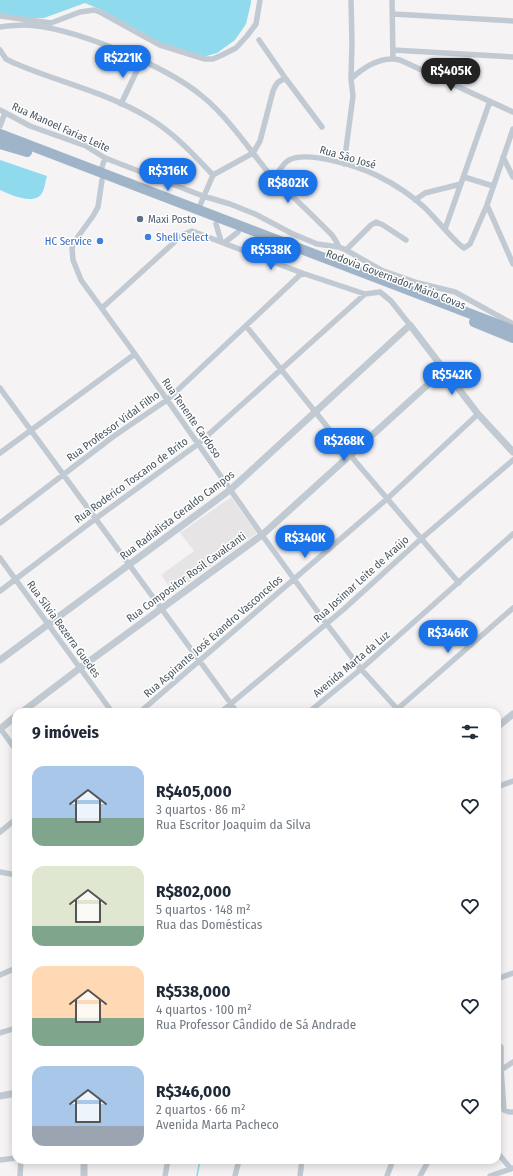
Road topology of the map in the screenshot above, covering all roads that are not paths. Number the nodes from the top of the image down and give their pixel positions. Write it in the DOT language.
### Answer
graph roads {
  1 [pos="260,0"];
  2 [pos="351,0"];
  3 [pos="392,0"];
  4 [pos="393,14"];
  5 [pos="0,16"];
  6 [pos="513,21"];
  7 [pos="0,27"];
  8 [pos="259,40"];
  9 [pos="0,50"];
  10 [pos="393,50"];
  11 [pos="513,56"];
  12 [pos="393,58"];
  13 [pos="142,60"];
  14 [pos="286,79"];
  15 [pos="351,79"];
  16 [pos="490,101"];
  17 [pos="121,104"];
  18 [pos="3,112"];
  19 [pos="513,112"];
  20 [pos="0,126"];
  21 [pos="322,127"];
  22 [pos="513,129"];
  23 [pos="0,136"];
  24 [pos="0,144"];
  25 [pos="253,153"];
  26 [pos="502,157"];
  27 [pos="105,158"];
  28 [pos="344,164"];
  29 [pos="213,175"];
  30 [pos="101,176"];
  31 [pos="464,177"];
  32 [pos="513,177"];
  33 [pos="273,178"];
  34 [pos="461,184"];
  35 [pos="493,186"];
  36 [pos="203,196"];
  37 [pos="416,200"];
  38 [pos="487,205"];
  39 [pos="198,210"];
  40 [pos="216,224"];
  41 [pos="445,229"];
  42 [pos="238,232"];
  43 [pos="300,237"];
  44 [pos="406,240"];
  45 [pos="222,242"];
  46 [pos="296,247"];
  47 [pos="339,247"];
  48 [pos="346,250"];
  49 [pos="513,264"];
  50 [pos="302,273"];
  51 [pos="381,289"];
  52 [pos="365,294"];
  53 [pos="102,308"];
  54 [pos="513,324"];
  55 [pos="410,325"];
  56 [pos="246,326"];
  57 [pos="513,330"];
  58 [pos="513,338"];
  59 [pos="135,354"];
  60 [pos="281,369"];
  61 [pos="444,369"];
  62 [pos="0,388"];
  63 [pos="167,400"];
  64 [pos="316,412"];
  65 [pos="478,414"];
  66 [pos="31,430"];
  67 [pos="198,444"];
  68 [pos="513,452"];
  69 [pos="0,453"];
  70 [pos="350,455"];
  71 [pos="513,460"];
  72 [pos="63,475"];
  73 [pos="230,490"];
  74 [pos="388,498"];
  75 [pos="95,519"];
  76 [pos="0,523"];
  77 [pos="513,534"];
  78 [pos="262,535"];
  79 [pos="422,538"];
  80 [pos="0,558"];
  81 [pos="130,564"];
  82 [pos="15,579"];
  83 [pos="294,579"];
  84 [pos="459,583"];
  85 [pos="0,591"];
  86 [pos="513,608"];
  87 [pos="162,609"];
  88 [pos="326,623"];
  89 [pos="49,624"];
  90 [pos="0,660"];
  91 [pos="199,660"];
  92 [pos="80,668"];
  93 [pos="361,669"];
  94 [pos="231,704"];
  95 [pos="27,708"];
  96 [pos="109,708"];
  97 [pos="145,708"];
  98 [pos="226,708"];
  99 [pos="234,708"];
  100 [pos="314,708"];
  101 [pos="394,708"];
  102 [pos="400,708"];
  103 [pos="513,714"];
  104 [pos="12,719"];
  105 [pos="501,724"];
  106 [pos="0,728"];
  107 [pos="12,744"];
  108 [pos="513,781"];
  109 [pos="501,786"];
  110 [pos="12,822"];
  111 [pos="0,832"];
  112 [pos="0,872"];
  113 [pos="12,874"];
  114 [pos="12,970"];
  115 [pos="513,973"];
  116 [pos="0,975"];
  117 [pos="501,978"];
  118 [pos="12,1029"];
  119 [pos="0,1033"];
  120 [pos="513,1062"];
  121 [pos="501,1070"];
  122 [pos="501,1087"];
  123 [pos="12,1094"];
  124 [pos="0,1096"];
  125 [pos="513,1112"];
  126 [pos="501,1156"];
  127 [pos="12,1158"];
  128 [pos="0,1160"];
  129 [pos="21,1164"];
  130 [pos="84,1164"];
  131 [pos="167,1164"];
  132 [pos="238,1164"];
  133 [pos="302,1164"];
  134 [pos="392,1164"];
  135 [pos="427,1164"];
  136 [pos="512,1168"];
  137 [pos="20,1176"];
  138 [pos="84,1176"];
  139 [pos="165,1176"];
  140 [pos="235,1176"];
  141 [pos="300,1176"];
  142 [pos="387,1176"];
  143 [pos="420,1176"];
  144 [pos="490,1176"];
  1 -- 5 [label="street"];
  2 -- 15 [label="street"];
  3 -- 4 [label="street"];
  4 -- 6 [label="street"];
  4 -- 10 [label="street"];
  7 -- 13 [label="street"];
  8 -- 14 [label="street"];
  9 -- 17 [label="street"];
  10 -- 11 [label="street"];
  10 -- 12 [label="street"];
  12 -- 15 [label="street"];
  12 -- 16 [label="street"];
  13 -- 17 [label="street"];
  13 -- 25 [label="street"];
  14 -- 21 [label="street"];
  14 -- 25 [label="street"];
  15 -- 28 [label="street"];
  16 -- 19 [label="street"];
  16 -- 31 [label="street"];
  17 -- 29 [label="street"];
  18 -- 20 [label="street"];
  18 -- 27 [label="street, Rua Manoel Farias Leite"];
  22 -- 26 [label="street"];
  23 -- 30 [label="highway, Rodovia Governador Mário Covas"];
  24 -- 30 [label="highway, Rodovia Governador Mário Covas"];
  25 -- 29 [label="street"];
  25 -- 33 [label="street"];
  26 -- 32 [label="street"];
  26 -- 35 [label="street"];
  27 -- 30 [label="street"];
  27 -- 36 [label="street, Rua Manoel Farias Leite"];
  28 -- 33 [label="street, Rua São José"];
  28 -- 37 [label="street, Rua São José"];
  29 -- 36 [label="street"];
  30 -- 39 [label="highway, Rodovia Governador Mário Covas"];
  30 -- 40 [label="highway, Rodovia Governador Mário Covas"];
  30 -- 53 [label="street, Rua Tenente Cardoso"];
  31 -- 34 [label="street"];
  31 -- 35 [label="street"];
  33 -- 47 [label="street"];
  34 -- 37 [label="street"];
  34 -- 41 [label="street"];
  35 -- 38 [label="street"];
  36 -- 39 [label="street"];
  36 -- 43 [label="street, Rua Manoel Farias Leite"];
  37 -- 41 [label="street, Rua São José"];
  38 -- 41 [label="street, Rua São José"];
  38 -- 49 [label="street"];
  39 -- 46 [label="highway, Rodovia Governador Mário Covas"];
  40 -- 42 [label="highway, Rodovia Governador Mário Covas"];
  40 -- 45 [label="street"];
  42 -- 45 [label="street"];
  42 -- 51 [label="highway, Rodovia Governador Mário Covas"];
  43 -- 46 [label="street"];
  43 -- 47 [label="street, Rua Manoel Farias Leite"];
  44 -- 48 [label="street"];
  45 -- 50 [label="street"];
  45 -- 53 [label="street"];
  46 -- 57 [label="highway, Rodovia Governador Mário Covas"];
  47 -- 48 [label="street, Rua Manoel Farias Leite"];
  48 -- 54 [label="street, Rua Manoel Farias Leite"];
  50 -- 52 [label="street"];
  50 -- 56 [label="street, Rua Professor Vidal Filho"];
  51 -- 52 [label="street"];
  51 -- 55 [label="street"];
  51 -- 58 [label="highway, Rodovia Governador Mário Covas"];
  52 -- 60 [label="street, Rua Roderico Toscano de Brito"];
  53 -- 59 [label="street, Rua Tenente Cardoso"];
  55 -- 61 [label="street"];
  55 -- 64 [label="street, Rua Radialista Geraldo Campos"];
  56 -- 60 [label="street"];
  56 -- 63 [label="street, Rua Professor Vidal Filho"];
  59 -- 63 [label="street, Rua Tenente Cardoso"];
  59 -- 66 [label="street"];
  60 -- 64 [label="street"];
  60 -- 67 [label="street, Rua Roderico Toscano de Brito"];
  61 -- 65 [label="street"];
  61 -- 70 [label="street, Rua Compositor Rosil Cavalcanti"];
  62 -- 66 [label="street"];
  63 -- 67 [label="street, Rua Tenente Cardoso"];
  63 -- 72 [label="street, Rua Professor Vidal Filho"];
  64 -- 70 [label="street"];
  64 -- 73 [label="street, Rua Radialista Geraldo Campos"];
  65 -- 68 [label="street"];
  65 -- 74 [label="street, Rua Aspirante José Evandro Vasconcelos"];
  66 -- 69 [label="street"];
  66 -- 72 [label="street"];
  67 -- 73 [label="street, Rua Tenente Cardoso"];
  67 -- 75 [label="street, Rua Roderico Toscano de Brito"];
  70 -- 74 [label="street"];
  70 -- 78 [label="street, Rua Compositor Rosil Cavalcanti"];
  71 -- 79 [label="street, Rua Josimar Leite de Araújo"];
  72 -- 75 [label="street"];
  72 -- 76 [label="street, Rua Professor Vidal Filho"];
  73 -- 78 [label="street, Rua Tenente Cardoso"];
  73 -- 81 [label="street, Rua Radialista Geraldo Campos"];
  74 -- 79 [label="street"];
  74 -- 83 [label="street, Rua Aspirante José Evandro Vasconcelos"];
  75 -- 81 [label="street"];
  75 -- 82 [label="street, Rua Roderico Toscano de Brito"];
  77 -- 84 [label="street, Avenida Marta da Luz"];
  78 -- 83 [label="street, Rua Tenente Cardoso"];
  78 -- 87 [label="street, Rua Compositor Rosil Cavalcanti"];
  79 -- 84 [label="street"];
  79 -- 88 [label="street, Rua Josimar Leite de Araújo"];
  80 -- 82 [label="street, Rua Sílvia Bezerra Guedes"];
  81 -- 87 [label="street"];
  81 -- 89 [label="street, Rua Radialista Geraldo Campos"];
  82 -- 85 [label="street, Rua Roderico Toscano de Brito"];
  82 -- 89 [label="street, Rua Sílvia Bezerra Guedes"];
  83 -- 88 [label="street, Rua Tenente Cardoso"];
  83 -- 91 [label="street, Rua Aspirante José Evandro Vasconcelos"];
  84 -- 93 [label="street, Avenida Marta da Luz"];
  86 -- 102 [label="street"];
  87 -- 91 [label="street"];
  87 -- 92 [label="street, Rua Compositor Rosil Cavalcanti"];
  88 -- 93 [label="street, Rua Tenente Cardoso"];
  88 -- 94 [label="street, Rua Josimar Leite de Araújo"];
  89 -- 90 [label="street, Rua Radialista Geraldo Campos"];
  89 -- 92 [label="street, Rua Sílvia Bezerra Guedes"];
  91 -- 94 [label="street"];
  91 -- 97 [label="street, Rua Aspirante José Evandro Vasconcelos"];
  92 -- 95 [label="street, Rua Compositor Rosil Cavalcanti"];
  92 -- 96 [label="street, Rua Sílvia Bezerra Guedes"];
  93 -- 100 [label="street, Avenida Marta da Luz"];
  93 -- 101 [label="street, Rua Tenente Cardoso"];
  94 -- 98 [label="street, Rua Josimar Leite de Araújo"];
  94 -- 99 [label="street"];
  103 -- 105 [label="street"];
  104 -- 106 [label="street"];
  106 -- 107 [label="street"];
  108 -- 109 [label="street"];
  110 -- 111 [label="street"];
  112 -- 113 [label="street"];
  114 -- 116 [label="street"];
  115 -- 117 [label="street"];
  118 -- 119 [label="street"];
  120 -- 121 [label="street"];
  122 -- 125 [label="street"];
  123 -- 124 [label="street"];
  126 -- 136 [label="street"];
  127 -- 128 [label="street"];
  129 -- 137 [label="street"];
  130 -- 138 [label="street"];
  131 -- 139 [label="street"];
  132 -- 140 [label="street"];
  133 -- 141 [label="street"];
  134 -- 142 [label="street"];
  135 -- 143 [label="street"];
  136 -- 144 [label="street"];
}
